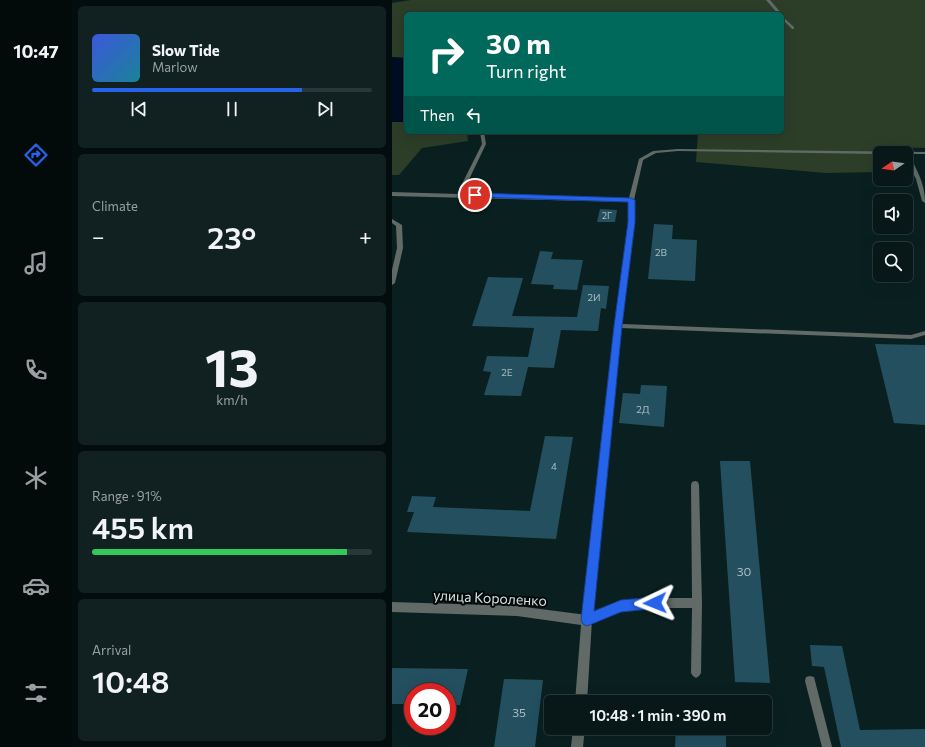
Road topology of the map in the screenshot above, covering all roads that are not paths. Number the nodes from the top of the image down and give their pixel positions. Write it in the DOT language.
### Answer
graph roads {
  1 [pos="768,0"];
  2 [pos="778,12"];
  3 [pos="784,19"];
  4 [pos="793,28"];
  5 [pos="482,134"];
  6 [pos="873,153"];
  7 [pos="913,153"];
  8 [pos="925,153"];
  9 [pos="913,168"];
  10 [pos="460,195"];
  11 [pos="393,196"];
  12 [pos="631,200"];
  13 [pos="925,201"];
  14 [pos="392,221"];
  15 [pos="392,283"];
  16 [pos="618,326"];
  17 [pos="925,333"];
  18 [pos="695,485"];
  19 [pos="697,603"];
  20 [pos="392,608"];
  21 [pos="587,620"];
  22 [pos="696,673"];
  23 [pos="810,681"];
  24 [pos="582,695"];
  25 [pos="578,735"];
  26 [pos="577,747"];
  27 [pos="827,747"];
  1 -- 2 [label="lane"];
  3 -- 4 [label="lane"];
  5 -- 10 [label="lane"];
  6 -- 12 [label="lane"];
  7 -- 8 [label="lane"];
  9 -- 13 [label="lane"];
  10 -- 11 [label="lane"];
  10 -- 12 [label="lane"];
  12 -- 16 [label="lane"];
  14 -- 15 [label="lane"];
  16 -- 17 [label="lane"];
  16 -- 21 [label="lane"];
  18 -- 19 [label="lane"];
  19 -- 21 [label="lane"];
  19 -- 22 [label="lane"];
  20 -- 21 [label="street, улица Короленко"];
  21 -- 24 [label="street"];
  23 -- 27 [label="lane"];
  25 -- 26 [label="street"];
}
